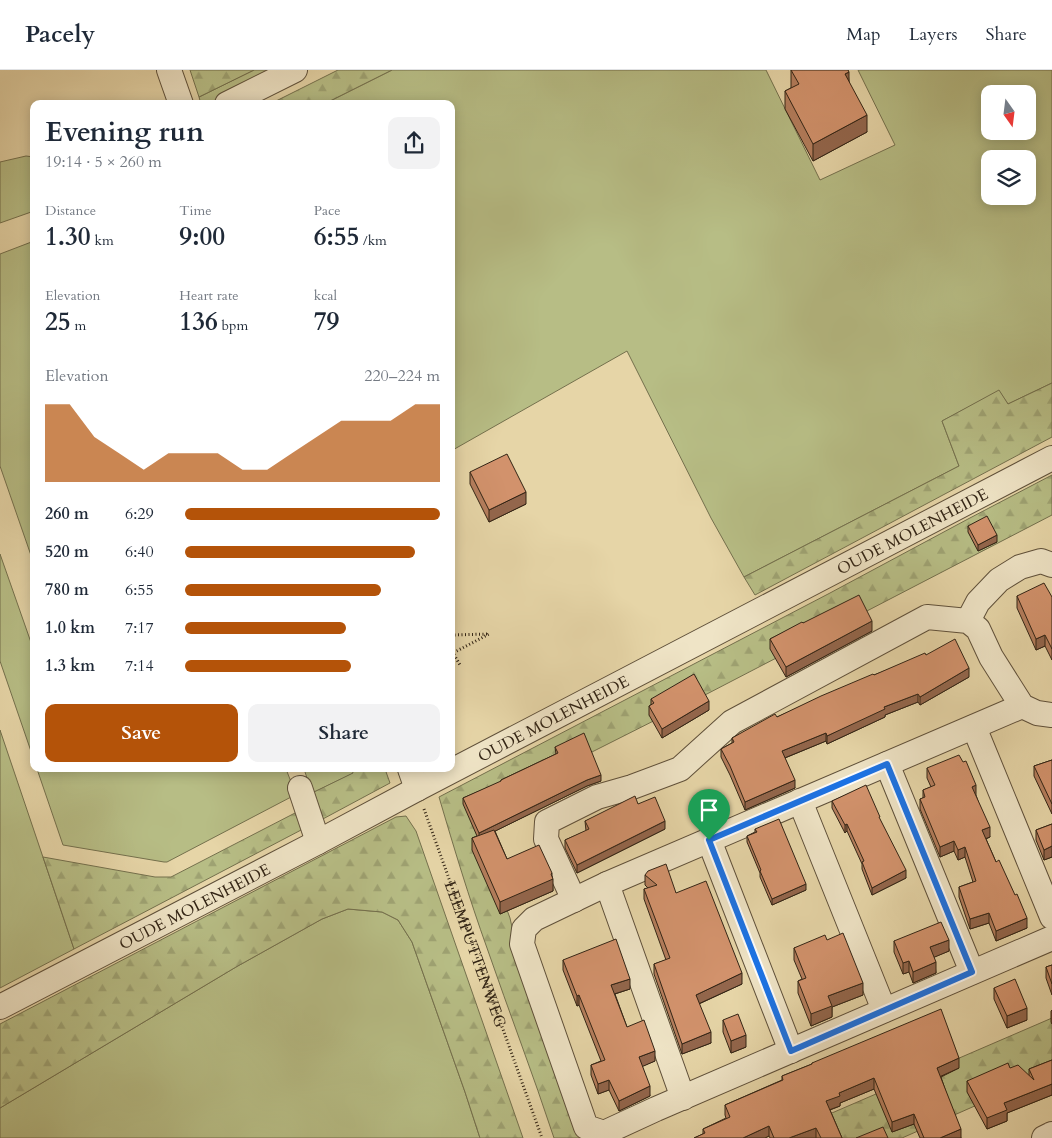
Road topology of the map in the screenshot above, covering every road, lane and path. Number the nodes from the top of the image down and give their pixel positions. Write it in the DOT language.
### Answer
graph roads {
  1 [pos="169,70"];
  2 [pos="295,70"];
  3 [pos="180,100"];
  4 [pos="235,100"];
  5 [pos="1052,458"];
  6 [pos="1052,565"];
  7 [pos="968,621"];
  8 [pos="455,635"];
  9 [pos="455,652"];
  10 [pos="455,656"];
  11 [pos="460,665"];
  12 [pos="1022,706"];
  13 [pos="1052,715"];
  14 [pos="974,727"];
  15 [pos="455,758"];
  16 [pos="887,764"];
  17 [pos="427,772"];
  18 [pos="413,779"];
  19 [pos="300,788"];
  20 [pos="800,801"];
  21 [pos="709,840"];
  22 [pos="318,842"];
  23 [pos="607,884"];
  24 [pos="574,900"];
  25 [pos="1052,917"];
  26 [pos="1052,938"];
  27 [pos="972,972"];
  28 [pos="0,1007"];
  29 [pos="884,1010"];
  30 [pos="791,1051"];
  31 [pos="683,1098"];
  32 [pos="1052,1136"];
  33 [pos="542,1138"];
  34 [pos="1044,1138"];
  1 -- 3 [label="street"];
  2 -- 4 [label="street"];
  5 -- 15 [label="street, OUDE MOLENHEIDE"];
  6 -- 7 [label="street"];
  7 -- 12 [label="street"];
  7 -- 24 [label="street"];
  8 -- 9 [label="path"];
  10 -- 11 [label="path"];
  12 -- 13 [label="street"];
  12 -- 14 [label="street"];
  14 -- 16 [label="street"];
  14 -- 25 [label="street"];
  16 -- 20 [label="street"];
  16 -- 27 [label="street"];
  17 -- 18 [label="street, OUDE MOLENHEIDE"];
  18 -- 22 [label="street, OUDE MOLENHEIDE"];
  18 -- 33 [label="path, LEEMPUTTENWEG"];
  19 -- 22 [label="street"];
  20 -- 21 [label="street"];
  20 -- 29 [label="street"];
  21 -- 23 [label="street"];
  21 -- 30 [label="street"];
  22 -- 28 [label="street, OUDE MOLENHEIDE"];
  23 -- 24 [label="street"];
  23 -- 31 [label="street"];
  24 -- 31 [label="street"];
  26 -- 27 [label="street"];
  27 -- 29 [label="street"];
  29 -- 30 [label="street"];
  30 -- 31 [label="street"];
  32 -- 34 [label="street"];
}
